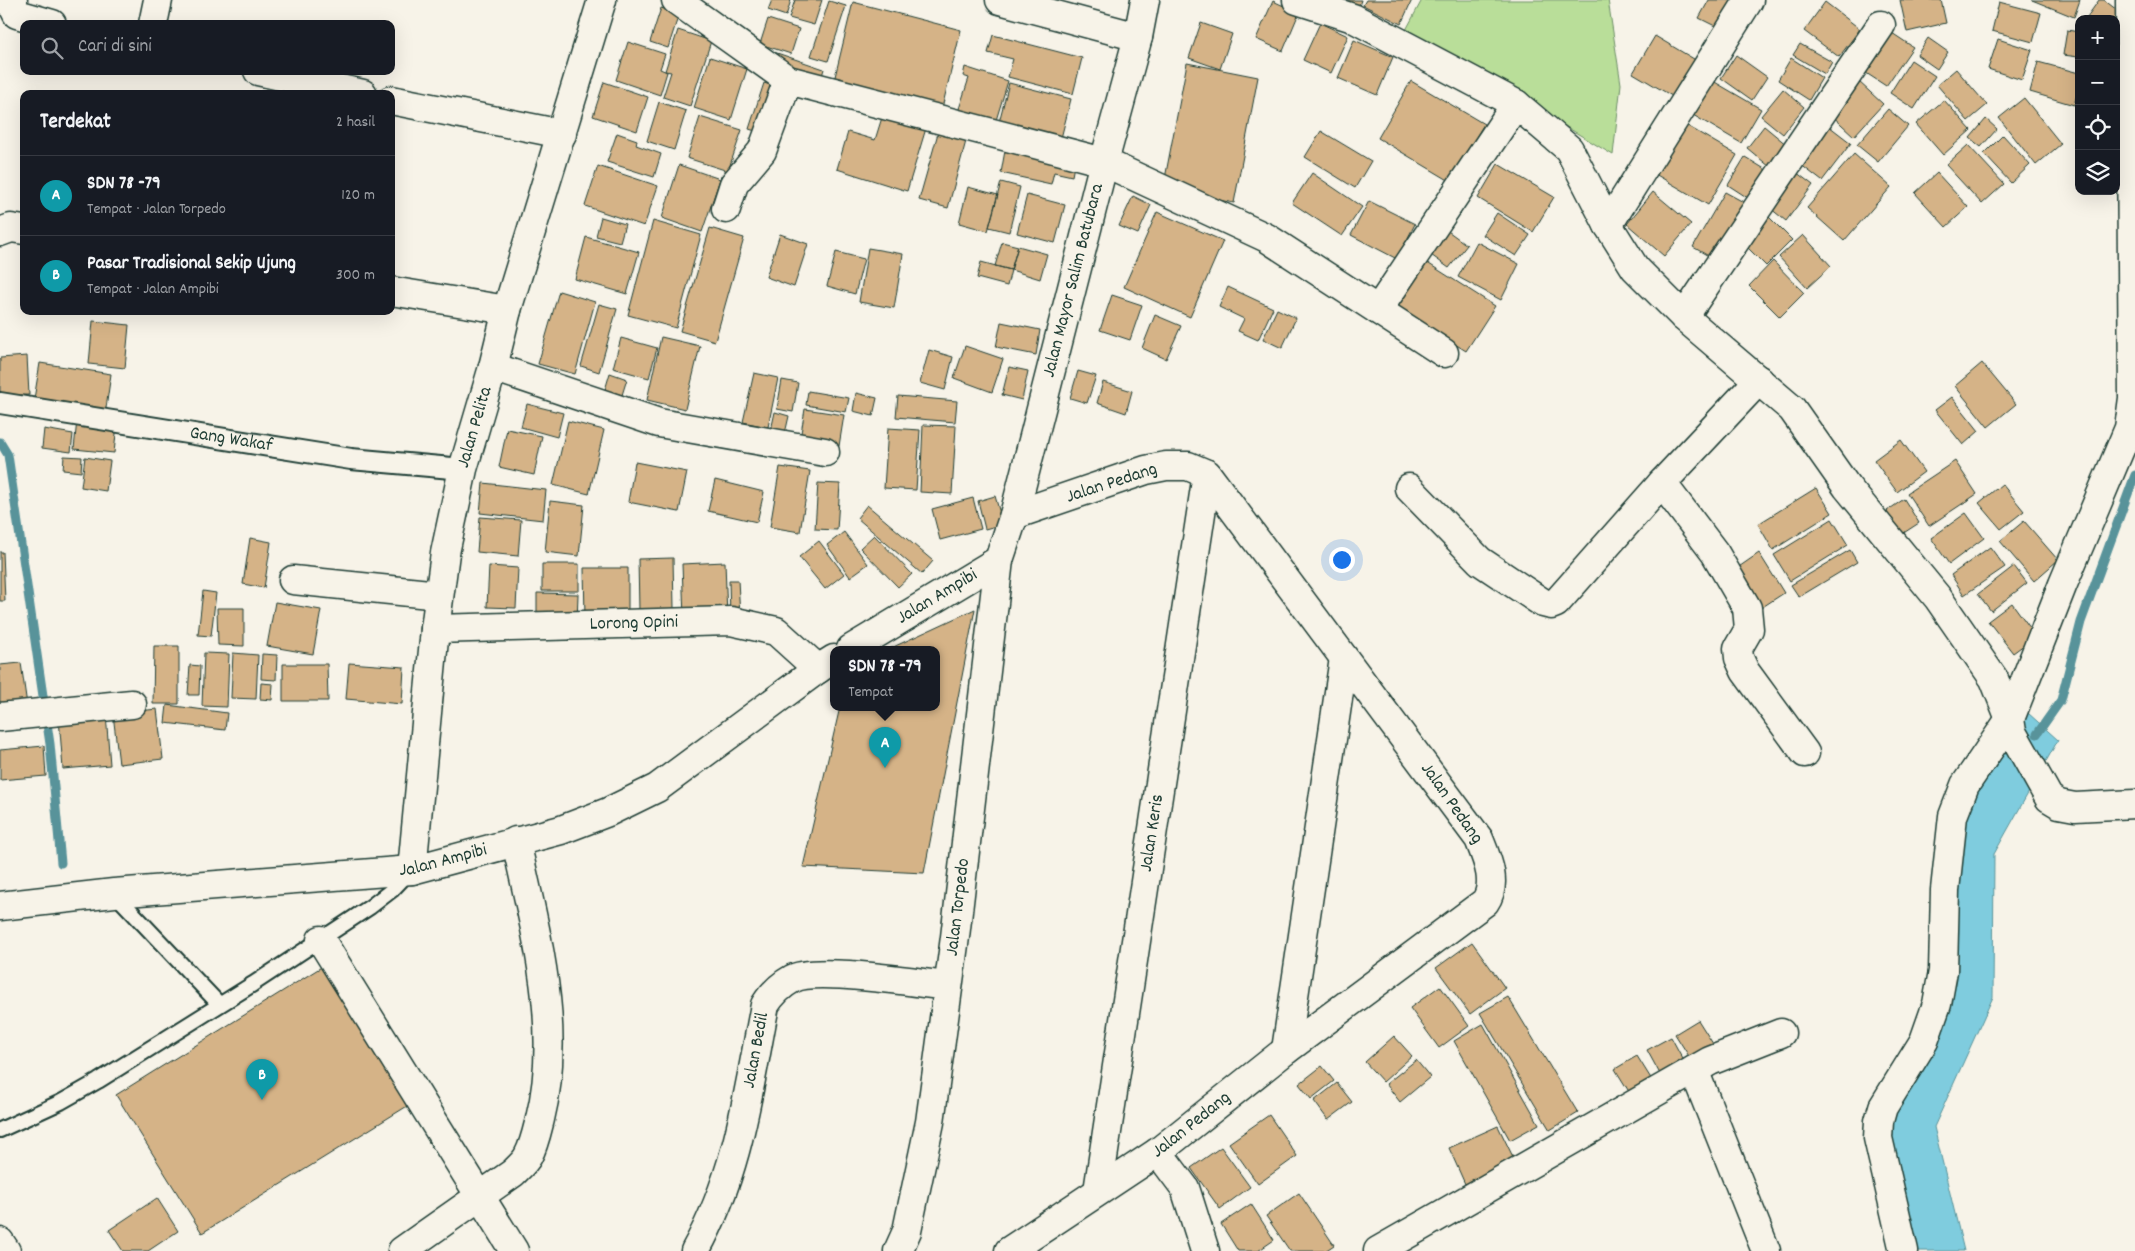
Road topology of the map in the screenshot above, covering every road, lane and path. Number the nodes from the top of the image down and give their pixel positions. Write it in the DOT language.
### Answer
graph roads {
  1 [pos="14,0"];
  2 [pos="158,0"];
  3 [pos="602,0"];
  4 [pos="676,0"];
  5 [pos="1000,0"];
  6 [pos="1145,0"];
  7 [pos="1297,0"];
  8 [pos="1749,0"];
  9 [pos="2130,0"];
  10 [pos="38,20"];
  11 [pos="154,20"];
  12 [pos="1881,25"];
  13 [pos="1138,37"];
  14 [pos="2133,60"];
  15 [pos="276,75"];
  16 [pos="788,80"];
  17 [pos="345,90"];
  18 [pos="395,101"];
  19 [pos="1516,104"];
  20 [pos="562,134"];
  21 [pos="1104,162"];
  22 [pos="726,209"];
  23 [pos="1608,226"];
  24 [pos="20,229"];
  25 [pos="0,232"];
  26 [pos="395,292"];
  27 [pos="507,310"];
  28 [pos="1378,310"];
  29 [pos="1684,317"];
  30 [pos="1444,353"];
  31 [pos="493,367"];
  32 [pos="1759,380"];
  33 [pos="0,403"];
  34 [pos="825,452"];
  35 [pos="463,469"];
  36 [pos="1207,474"];
  37 [pos="1662,483"];
  38 [pos="1409,488"];
  39 [pos="1014,514"];
  40 [pos="998,560"];
  41 [pos="293,580"];
  42 [pos="439,595"];
  43 [pos="434,629"];
  44 [pos="856,646"];
  45 [pos="1344,658"];
  46 [pos="826,664"];
  47 [pos="132,704"];
  48 [pos="0,717"];
  49 [pos="2011,725"];
  50 [pos="1805,753"];
  51 [pos="2135,804"];
  52 [pos="516,841"];
  53 [pos="412,870"];
  54 [pos="114,893"];
  55 [pos="0,906"];
  56 [pos="321,940"];
  57 [pos="948,986"];
  58 [pos="219,1004"];
  59 [pos="1781,1032"];
  60 [pos="1286,1050"];
  61 [pos="1694,1070"];
  62 [pos="0,1130"];
  63 [pos="1158,1152"];
  64 [pos="1098,1191"];
  65 [pos="479,1196"];
  66 [pos="0,1242"];
  67 [pos="6,1251"];
  68 [pos="402,1251"];
  69 [pos="514,1251"];
  70 [pos="695,1251"];
  71 [pos="898,1251"];
  72 [pos="1009,1251"];
  73 [pos="1205,1251"];
  74 [pos="1378,1251"];
  75 [pos="1766,1251"];
  76 [pos="1904,1251"];
  1 -- 10 [label="street"];
  2 -- 11 [label="street"];
  3 -- 20 [label="street, Jalan Pelita"];
  4 -- 16 [label="street"];
  5 -- 13 [label="street"];
  6 -- 13 [label="street, Jalan Mayor Salim Batubara"];
  7 -- 19 [label="street"];
  8 -- 23 [label="street"];
  9 -- 14 [label="street"];
  12 -- 29 [label="street"];
  13 -- 21 [label="street, Jalan Mayor Salim Batubara"];
  14 -- 49 [label="street"];
  15 -- 17 [label="street"];
  16 -- 21 [label="street"];
  16 -- 22 [label="street"];
  18 -- 20 [label="street"];
  19 -- 23 [label="street"];
  19 -- 28 [label="street"];
  20 -- 27 [label="street, Jalan Pelita"];
  21 -- 28 [label="street"];
  21 -- 39 [label="street, Jalan Mayor Salim Batubara"];
  23 -- 29 [label="street"];
  24 -- 25 [label="street"];
  26 -- 27 [label="street"];
  27 -- 31 [label="street, Jalan Pelita"];
  28 -- 30 [label="street"];
  29 -- 32 [label="street"];
  31 -- 34 [label="street"];
  31 -- 35 [label="street, Jalan Pelita"];
  32 -- 37 [label="street"];
  32 -- 49 [label="street"];
  33 -- 35 [label="street, Gang Wakaf"];
  35 -- 42 [label="street, Jalan Pelita"];
  36 -- 39 [label="street, Jalan Pedang"];
  36 -- 45 [label="street, Jalan Pedang"];
  36 -- 64 [label="street, Jalan Keris"];
  37 -- 38 [label="street"];
  37 -- 50 [label="street"];
  39 -- 40 [label="street, Jalan Mayor Salim Batubara"];
  40 -- 44 [label="street, Jalan Ampibi"];
  40 -- 57 [label="street, Jalan Torpedo"];
  41 -- 42 [label="street"];
  42 -- 43 [label="street, Jalan Pelita"];
  43 -- 46 [label="street, Lorong Opini"];
  43 -- 53 [label="street, Jalan Pelita"];
  45 -- 60 [label="street"];
  45 -- 60 [label="street, Jalan Pedang"];
  46 -- 52 [label="street, Jalan Ampibi"];
  47 -- 48 [label="street"];
  49 -- 51 [label="street"];
  49 -- 76 [label="street"];
  52 -- 53 [label="street, Jalan Ampibi"];
  52 -- 65 [label="street"];
  53 -- 54 [label="street, Jalan Ampibi"];
  53 -- 56 [label="lane"];
  54 -- 55 [label="street, Jalan Ampibi"];
  54 -- 58 [label="lane"];
  56 -- 58 [label="lane"];
  56 -- 65 [label="street"];
  57 -- 70 [label="street, Jalan Bedil"];
  57 -- 71 [label="street, Jalan Torpedo"];
  58 -- 62 [label="lane"];
  59 -- 61 [label="street"];
  60 -- 63 [label="street, Jalan Pedang"];
  61 -- 74 [label="street"];
  61 -- 75 [label="street"];
  63 -- 64 [label="street, Jalan Pedang"];
  63 -- 73 [label="street"];
  64 -- 72 [label="street, Jalan Pedang"];
  65 -- 68 [label="street"];
  65 -- 69 [label="street"];
  66 -- 67 [label="street"];
}
